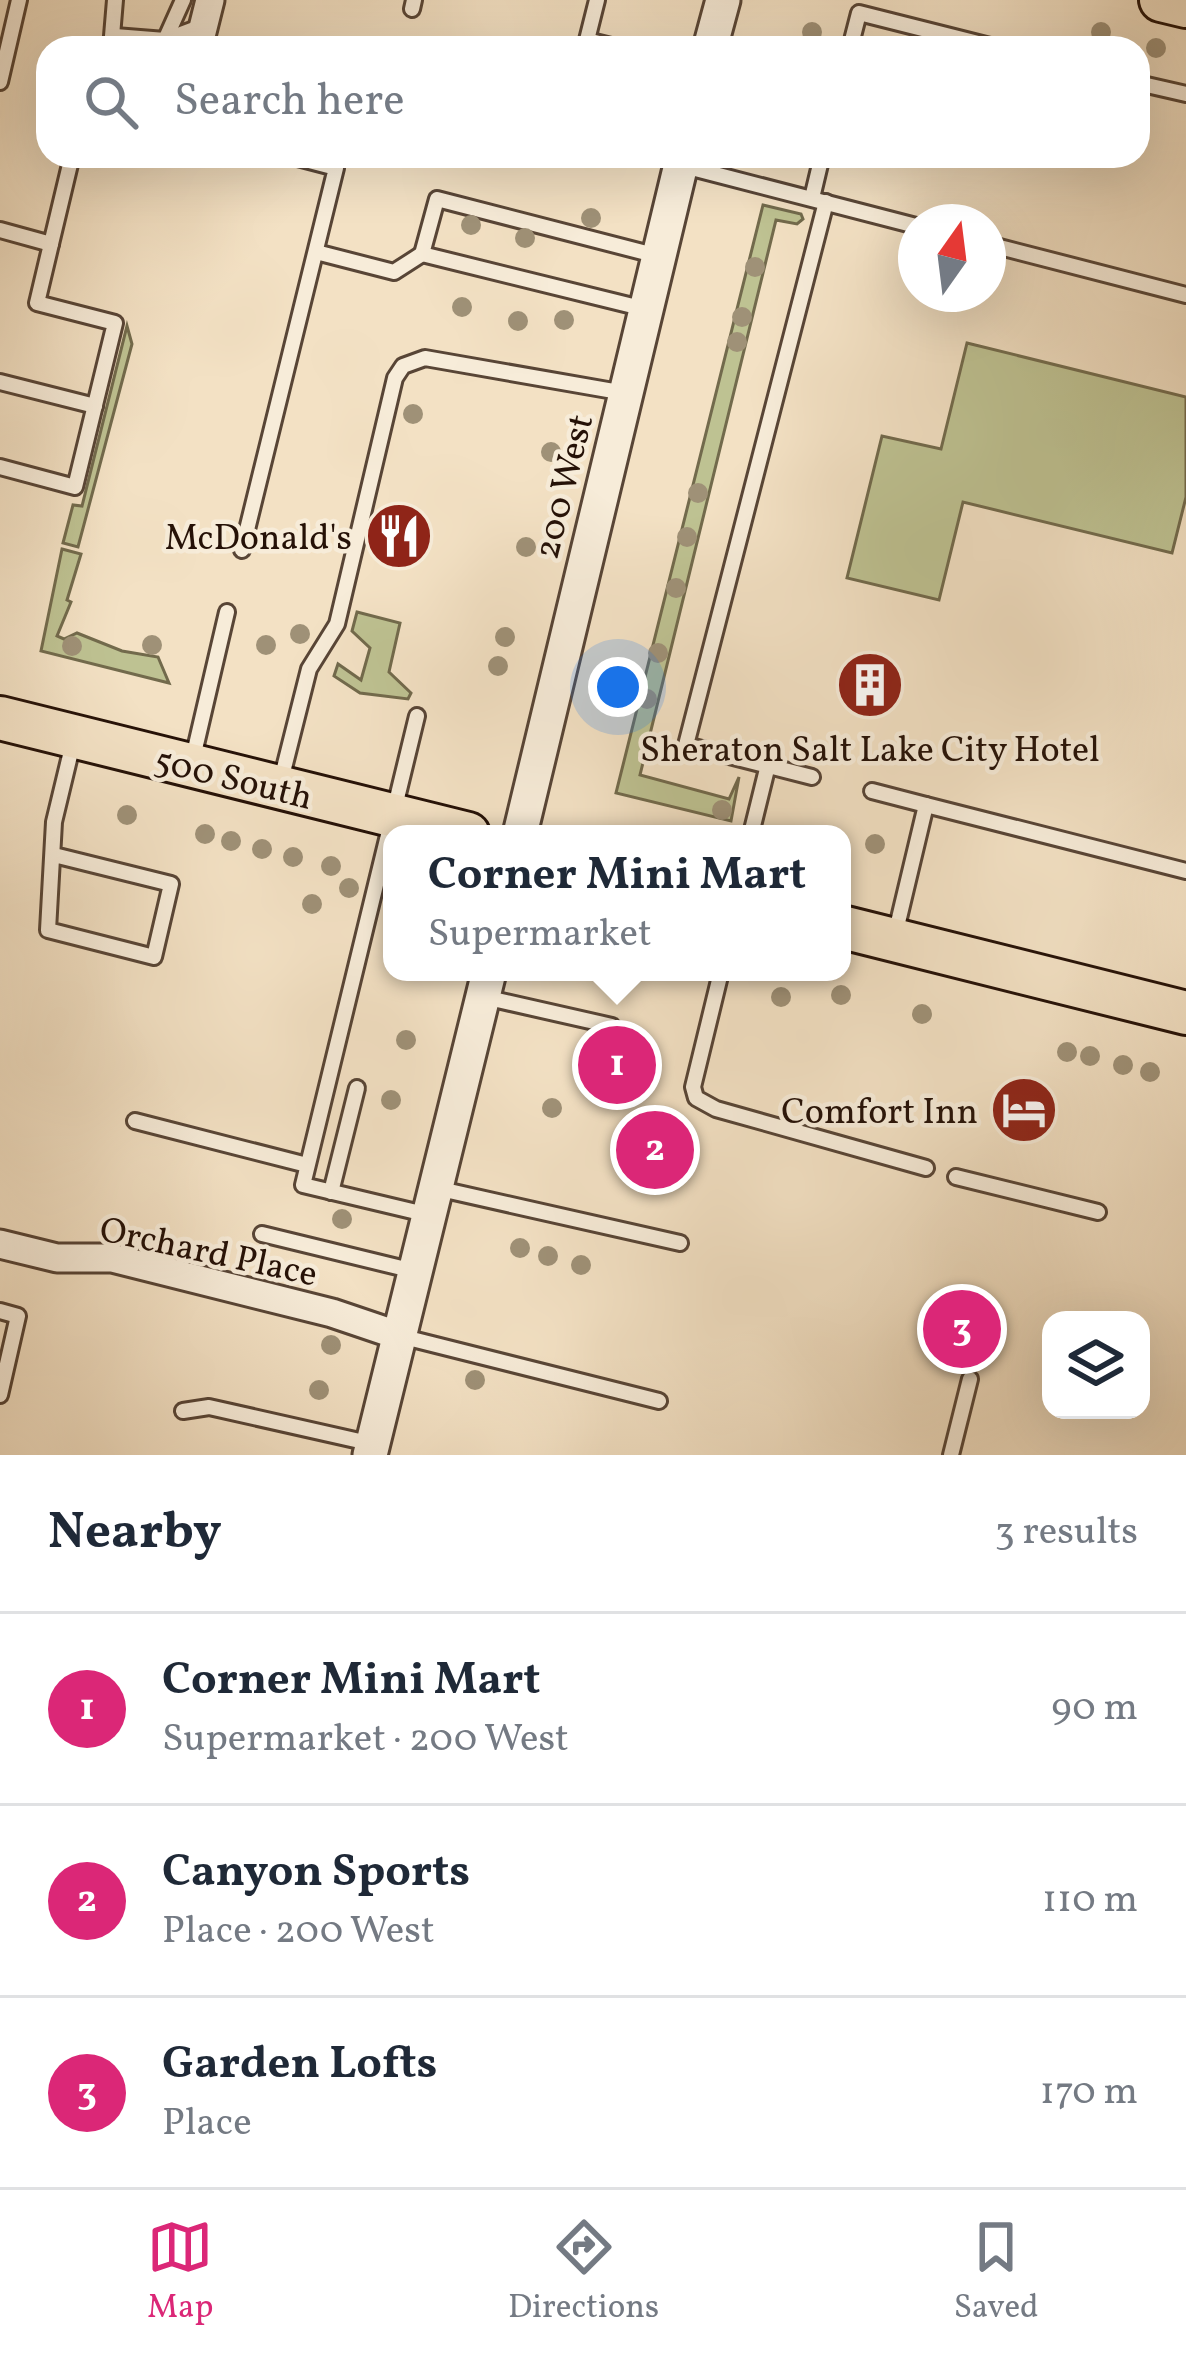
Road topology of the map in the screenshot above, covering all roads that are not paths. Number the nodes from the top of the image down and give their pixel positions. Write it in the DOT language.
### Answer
graph roads {
  1 [pos="20,0"];
  2 [pos="115,0"];
  3 [pos="183,0"];
  4 [pos="597,0"];
  5 [pos="723,0"];
  6 [pos="1161,0"];
  7 [pos="1186,6"];
  8 [pos="204,24"];
  9 [pos="113,36"];
  10 [pos="167,36"];
  11 [pos="175,36"];
  12 [pos="588,36"];
  13 [pos="713,36"];
  14 [pos="853,36"];
  15 [pos="949,36"];
  16 [pos="0,82"];
  17 [pos="1150,85"];
  18 [pos="1186,94"];
  19 [pos="69,168"];
  20 [pos="336,168"];
  21 [pos="679,168"];
  22 [pos="709,168"];
  23 [pos="822,168"];
  24 [pos="819,200"];
  25 [pos="898,221"];
  26 [pos="0,230"];
  27 [pos="51,244"];
  28 [pos="1006,249"];
  29 [pos="316,252"];
  30 [pos="422,254"];
  31 [pos="658,256"];
  32 [pos="1186,296"];
  33 [pos="645,309"];
  34 [pos="0,382"];
  35 [pos="625,393"];
  36 [pos="95,406"];
  37 [pos="0,467"];
  38 [pos="242,550"];
  39 [pos="226,612"];
  40 [pos="417,716"];
  41 [pos="0,718"];
  42 [pos="74,738"];
  43 [pos="768,765"];
  44 [pos="191,766"];
  45 [pos="812,777"];
  46 [pos="279,789"];
  47 [pos="872,791"];
  48 [pos="926,805"];
  49 [pos="394,816"];
  50 [pos="392,825"];
  51 [pos="431,825"];
  52 [pos="522,825"];
  53 [pos="753,825"];
  54 [pos="54,855"];
  55 [pos="383,861"];
  56 [pos="1186,871"];
  57 [pos="851,929"];
  58 [pos="894,940"];
  59 [pos="719,981"];
  60 [pos="487,984"];
  61 [pos="1186,1013"];
  62 [pos="612,1026"];
  63 [pos="357,1088"];
  64 [pos="135,1121"];
  65 [pos="308,1165"];
  66 [pos="926,1168"];
  67 [pos="956,1177"];
  68 [pos="331,1192"];
  69 [pos="433,1201"];
  70 [pos="1098,1212"];
  71 [pos="262,1234"];
  72 [pos="680,1243"];
  73 [pos="0,1244"];
  74 [pos="416,1271"];
  75 [pos="0,1312"];
  76 [pos="400,1336"];
  77 [pos="970,1379"];
  78 [pos="0,1394"];
  79 [pos="659,1401"];
  80 [pos="183,1411"];
  81 [pos="372,1449"];
  82 [pos="951,1455"];
  1 -- 16 [label="lane"];
  2 -- 9 [label="lane"];
  3 -- 10 [label="lane"];
  4 -- 12 [label="lane"];
  5 -- 13 [label="street"];
  6 -- 7 [label="main road"];
  8 -- 11 [label="lane"];
  14 -- 15 [label="lane"];
  17 -- 18 [label="lane"];
  19 -- 27 [label="lane"];
  20 -- 29 [label="lane"];
  21 -- 31 [label="street, 200 West"];
  22 -- 24 [label="lane"];
  23 -- 24 [label="lane"];
  24 -- 25 [label="lane"];
  24 -- 43 [label="lane"];
  26 -- 27 [label="lane"];
  27 -- 36 [label="lane"];
  28 -- 32 [label="lane"];
  29 -- 30 [label="lane"];
  29 -- 38 [label="lane"];
  30 -- 31 [label="lane"];
  30 -- 33 [label="lane"];
  31 -- 33 [label="street, 200 West"];
  33 -- 35 [label="street, 200 West"];
  34 -- 36 [label="lane"];
  35 -- 46 [label="lane"];
  35 -- 52 [label="street, 200 West"];
  36 -- 37 [label="lane"];
  39 -- 44 [label="lane"];
  40 -- 49 [label="lane"];
  41 -- 42 [label="main road, 500 South"];
  42 -- 44 [label="main road, 500 South"];
  42 -- 54 [label="lane"];
  43 -- 45 [label="lane"];
  43 -- 53 [label="lane"];
  44 -- 46 [label="main road, 500 South"];
  46 -- 49 [label="main road, 500 South"];
  47 -- 48 [label="lane"];
  48 -- 56 [label="lane"];
  48 -- 58 [label="lane"];
  49 -- 50 [label="lane"];
  49 -- 51 [label="main road, 500 South"];
  54 -- 54 [label="lane"];
  55 -- 65 [label="lane"];
  57 -- 58 [label="main road"];
  58 -- 61 [label="main road"];
  59 -- 66 [label="lane"];
  60 -- 62 [label="lane"];
  60 -- 69 [label="street"];
  63 -- 68 [label="lane"];
  64 -- 65 [label="lane"];
  65 -- 68 [label="lane"];
  67 -- 70 [label="lane"];
  68 -- 69 [label="lane"];
  69 -- 72 [label="lane"];
  69 -- 74 [label="street"];
  71 -- 74 [label="lane"];
  73 -- 76 [label="street, Orchard Place"];
  74 -- 76 [label="street"];
  75 -- 78 [label="lane"];
  76 -- 79 [label="lane"];
  76 -- 81 [label="street"];
  77 -- 82 [label="lane"];
  80 -- 81 [label="lane"];
}
